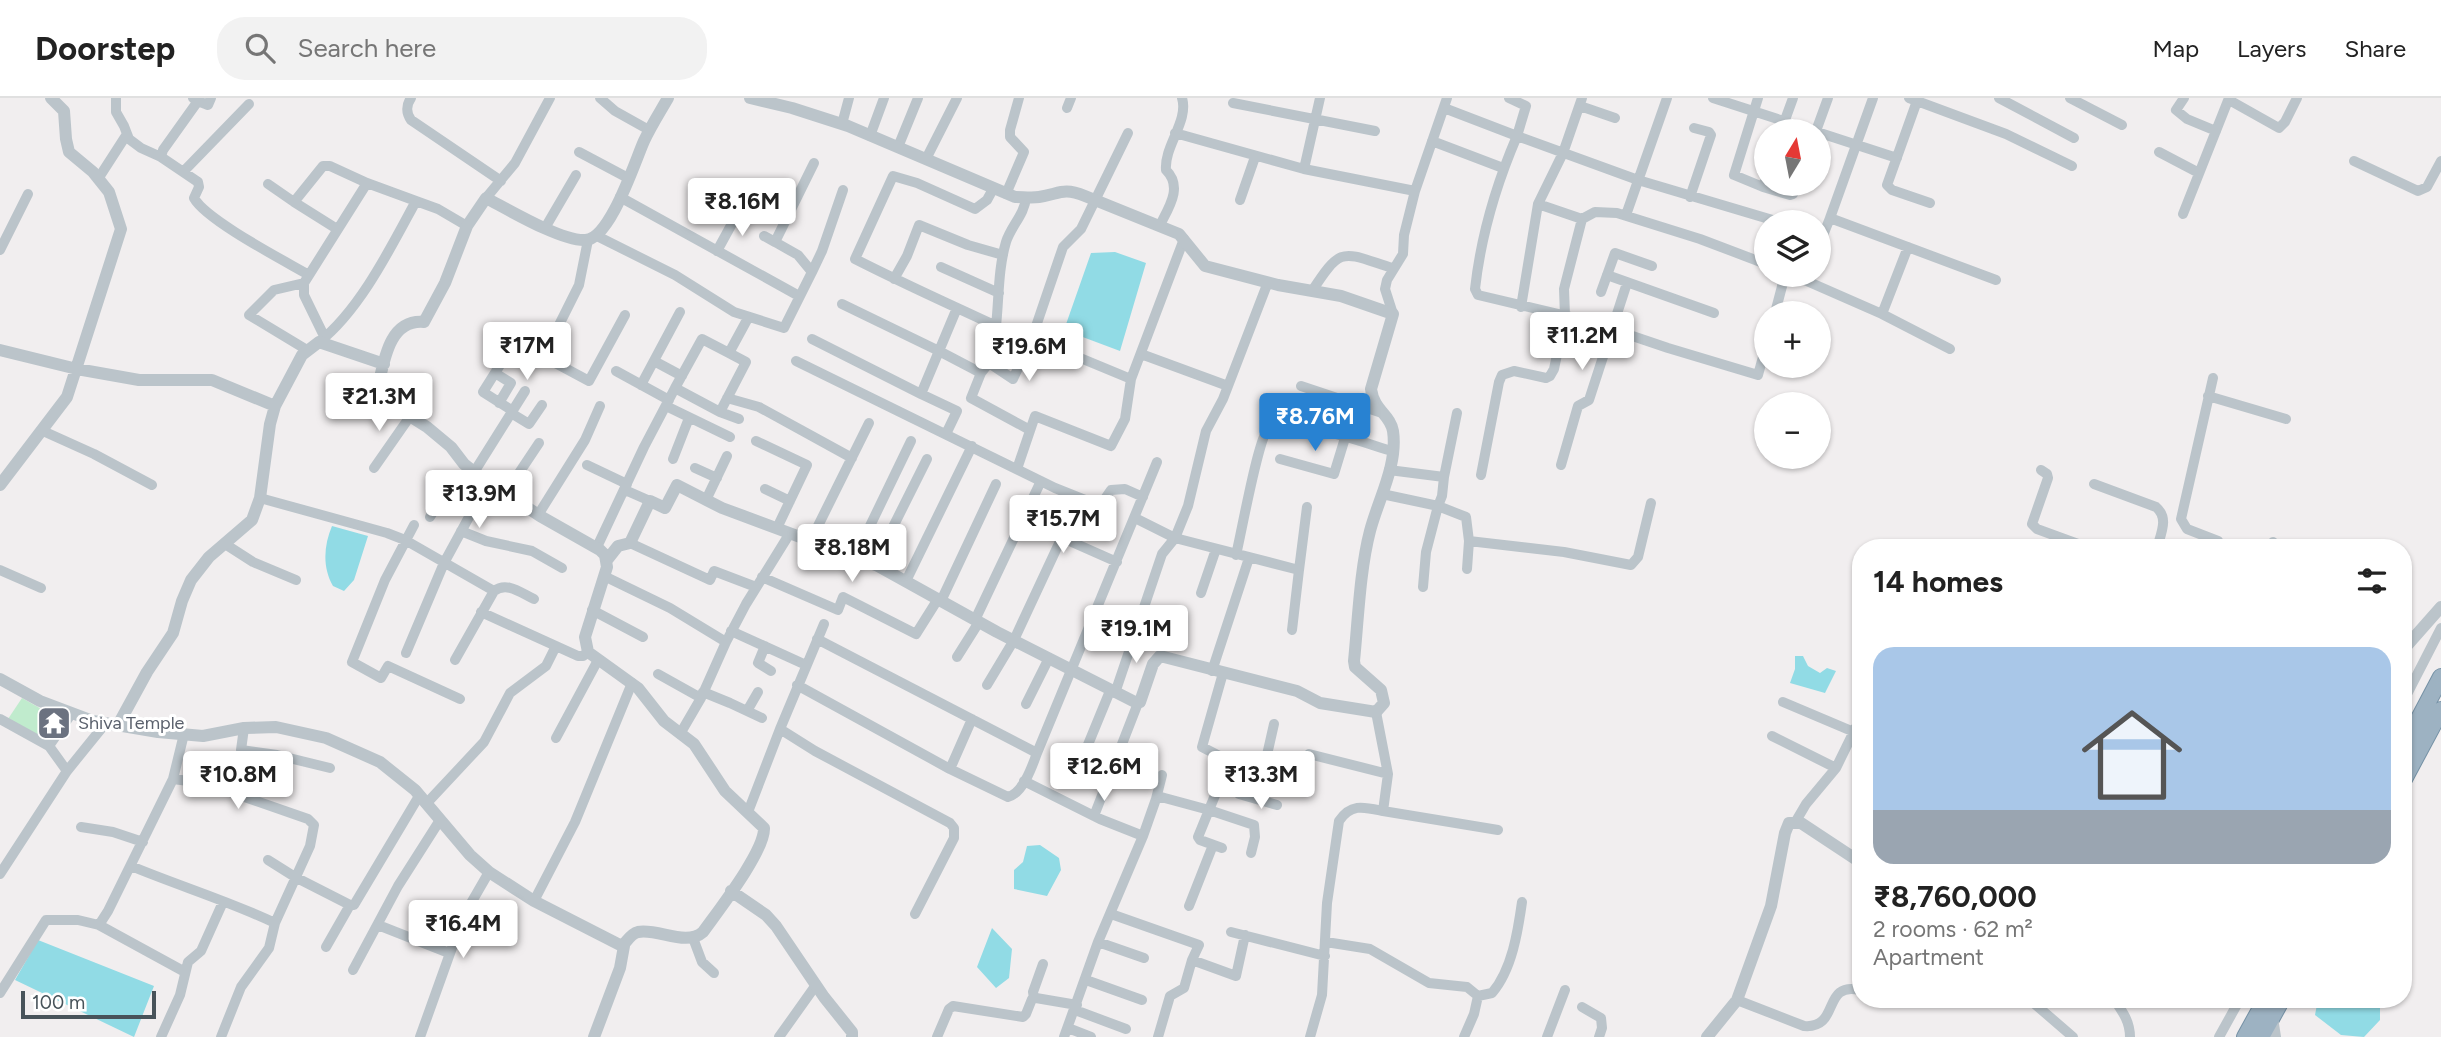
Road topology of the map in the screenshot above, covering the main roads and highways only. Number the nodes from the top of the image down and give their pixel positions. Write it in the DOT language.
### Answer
graph roads {
  1 [pos="2441,677"];
  2 [pos="2441,710"];
  3 [pos="2412,732"];
  4 [pos="2412,763"];
  5 [pos="2266,1009"];
  6 [pos="2245,1037"];
  7 [pos="2262,1037"];
  1 -- 3 [label="highway"];
  2 -- 4 [label="highway"];
  5 -- 6 [label="highway"];
  5 -- 7 [label="highway"];
}
